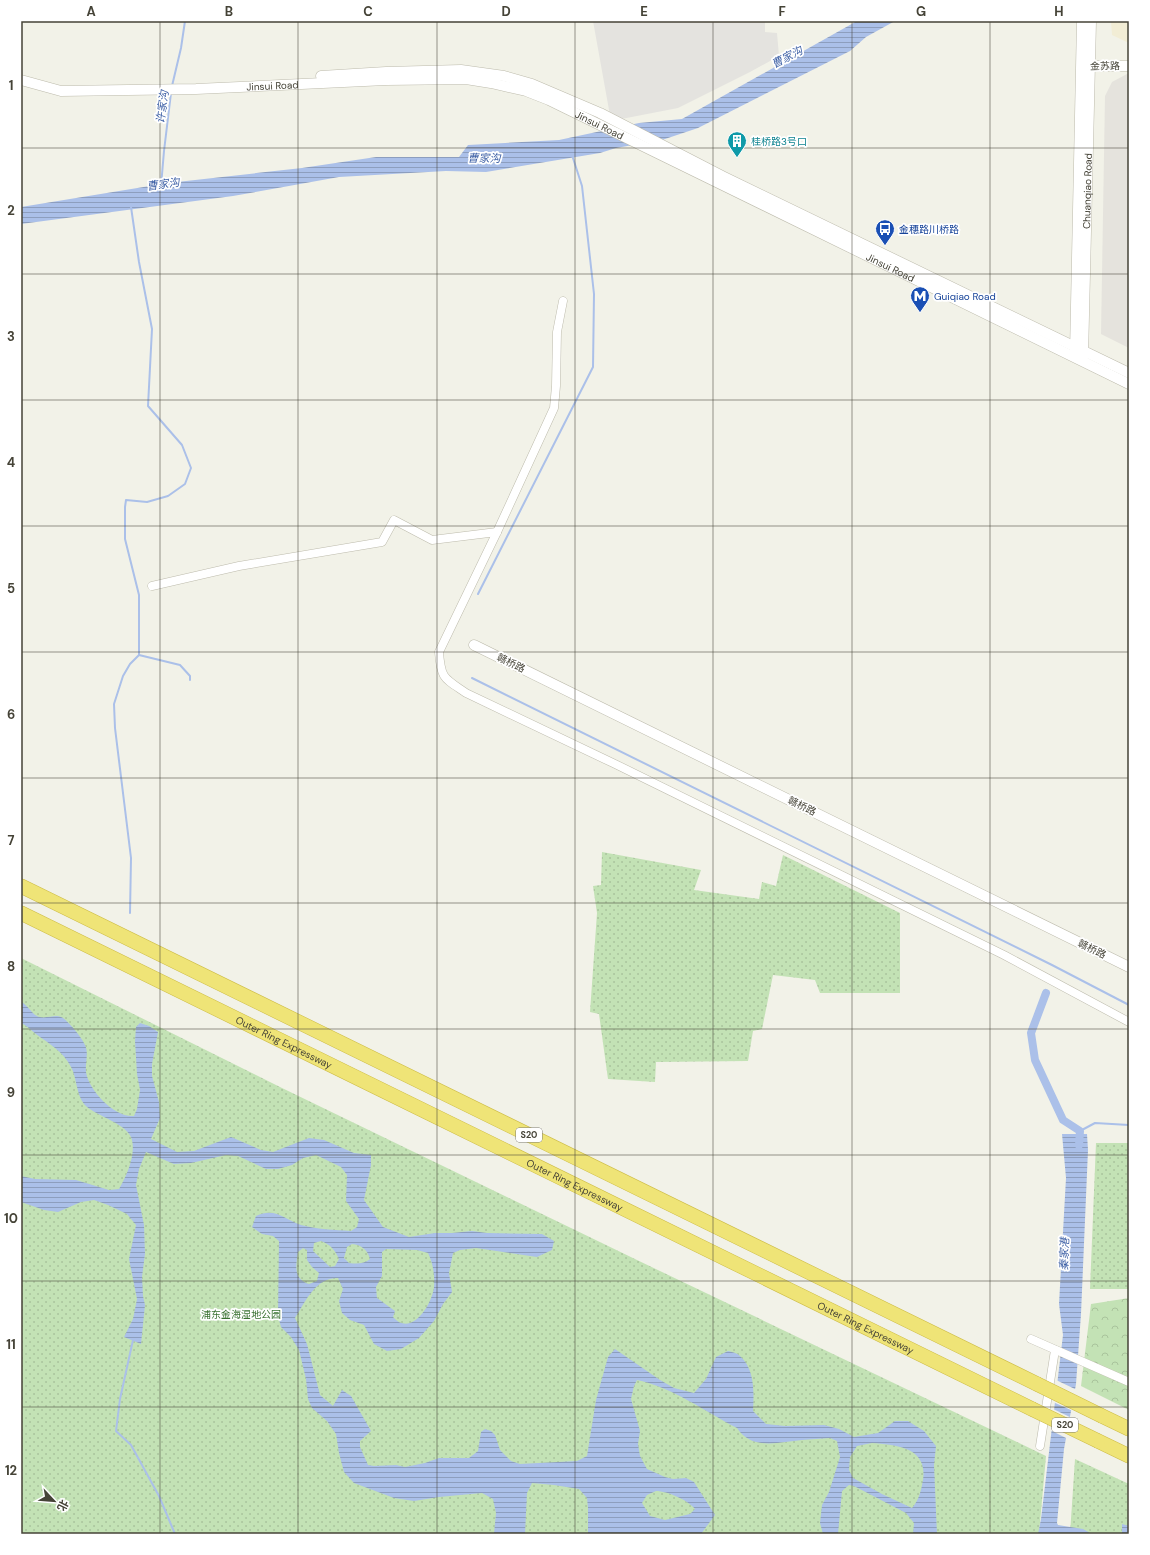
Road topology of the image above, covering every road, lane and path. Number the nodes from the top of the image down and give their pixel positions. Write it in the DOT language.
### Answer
graph roads {
  1 [pos="1086,24"];
  2 [pos="1086,66"];
  3 [pos="1129,66"];
  4 [pos="21,75"];
  5 [pos="21,80"];
  6 [pos="163,87"];
  7 [pos="196,87"];
  8 [pos="684,161"];
  9 [pos="563,301"];
  10 [pos="1079,354"];
  11 [pos="1129,373"];
  12 [pos="1129,384"];
  13 [pos="497,532"];
  14 [pos="152,586"];
  15 [pos="474,645"];
  16 [pos="21,886"];
  17 [pos="21,913"];
  18 [pos="1129,967"];
  19 [pos="1129,1022"];
  20 [pos="1031,1339"];
  21 [pos="1057,1350"];
  22 [pos="1129,1382"];
  23 [pos="1129,1429"];
  24 [pos="1040,1446"];
  25 [pos="1129,1456"];
  1 -- 2 [label="street, Chuanqiao Road"];
  2 -- 3 [label="street, 金苏路"];
  2 -- 10 [label="street, Chuanqiao Road"];
  4 -- 6 [label="street, Jinsui Road"];
  5 -- 6 [label="street, Jinsui Road"];
  6 -- 7 [label="street, Jinsui Road"];
  7 -- 8 [label="street, Jinsui Road"];
  7 -- 8 [label="street, Jinsui Road"];
  8 -- 10 [label="street, Jinsui Road"];
  9 -- 13 [label="street"];
  10 -- 11 [label="street, Jinsui Road"];
  10 -- 12 [label="street, Jinsui Road"];
  13 -- 14 [label="street"];
  13 -- 19 [label="street"];
  15 -- 18 [label="street, 赣桥路"];
  16 -- 23 [label="highway, S20, bridge"];
  17 -- 25 [label="highway, Outer Ring Expressway / S20, bridge"];
  20 -- 21 [label="street"];
  21 -- 22 [label="street"];
  21 -- 24 [label="street"];
}
